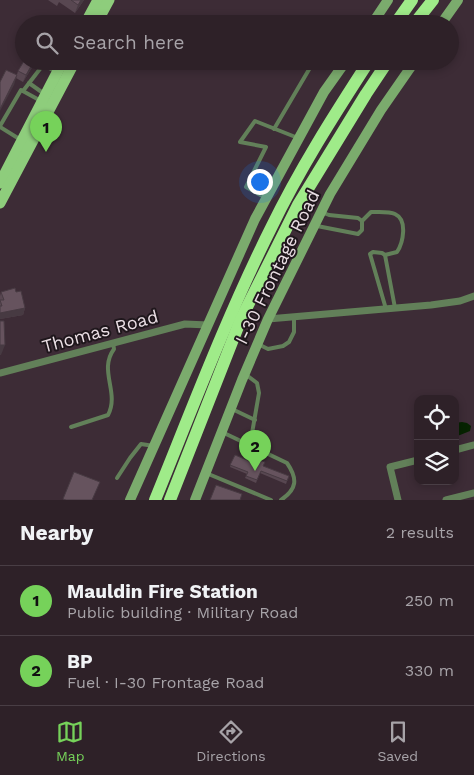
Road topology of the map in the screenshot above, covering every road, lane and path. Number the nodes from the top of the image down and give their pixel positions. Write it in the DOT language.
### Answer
graph roads {
  1 [pos="98,0"];
  2 [pos="109,0"];
  3 [pos="388,0"];
  4 [pos="412,0"];
  5 [pos="433,0"];
  6 [pos="458,0"];
  7 [pos="90,15"];
  8 [pos="101,15"];
  9 [pos="378,15"];
  10 [pos="401,15"];
  11 [pos="421,15"];
  12 [pos="447,15"];
  13 [pos="39,70"];
  14 [pos="53,70"];
  15 [pos="70,70"];
  16 [pos="309,70"];
  17 [pos="340,70"];
  18 [pos="363,70"];
  19 [pos="382,70"];
  20 [pos="409,70"];
  21 [pos="57,72"];
  22 [pos="29,83"];
  23 [pos="23,91"];
  24 [pos="44,98"];
  25 [pos="0,126"];
  26 [pos="274,128"];
  27 [pos="299,138"];
  28 [pos="27,142"];
  29 [pos="1,179"];
  30 [pos="266,198"];
  31 [pos="0,204"];
  32 [pos="321,212"];
  33 [pos="362,221"];
  34 [pos="314,225"];
  35 [pos="385,256"];
  36 [pos="474,296"];
  37 [pos="395,308"];
  38 [pos="386,309"];
  39 [pos="294,317"];
  40 [pos="268,319"];
  41 [pos="208,325"];
  42 [pos="113,343"];
  43 [pos="258,344"];
  44 [pos="0,373"];
  45 [pos="244,374"];
  46 [pos="231,408"];
  47 [pos="255,420"];
  48 [pos="71,428"];
  49 [pos="222,432"];
  50 [pos="250,445"];
  51 [pos="154,446"];
  52 [pos="474,446"];
  53 [pos="459,449"];
  54 [pos="414,461"];
  55 [pos="206,473"];
  56 [pos="118,478"];
  57 [pos="474,493"];
  58 [pos="458,499"];
  59 [pos="130,500"];
  60 [pos="154,500"];
  61 [pos="170,500"];
  62 [pos="196,500"];
  63 [pos="271,500"];
  64 [pos="281,500"];
  65 [pos="398,500"];
  66 [pos="446,500"];
  1 -- 7 [label="main road"];
  2 -- 8 [label="main road"];
  3 -- 9 [label="main road"];
  4 -- 10 [label="highway"];
  5 -- 11 [label="highway"];
  6 -- 12 [label="main road"];
  13 -- 22 [label="lane"];
  14 -- 21 [label="lane"];
  15 -- 28 [label="main road"];
  16 -- 26 [label="lane"];
  17 -- 27 [label="main road, I-30 Frontage Road"];
  18 -- 60 [label="highway"];
  19 -- 61 [label="highway"];
  20 -- 32 [label="main road, I-30 Frontage Road"];
  21 -- 24 [label="main road"];
  22 -- 23 [label="lane"];
  22 -- 24 [label="lane"];
  23 -- 24 [label="lane"];
  23 -- 25 [label="lane"];
  24 -- 28 [label="main road"];
  25 -- 28 [label="lane"];
  26 -- 27 [label="lane"];
  26 -- 30 [label="lane"];
  27 -- 30 [label="main road, I-30 Frontage Road"];
  28 -- 29 [label="main road"];
  28 -- 31 [label="main road"];
  30 -- 41 [label="main road, I-30 Frontage Road"];
  32 -- 33 [label="lane"];
  32 -- 34 [label="main road, I-30 Frontage Road"];
  33 -- 34 [label="lane"];
  33 -- 35 [label="lane"];
  34 -- 40 [label="main road, I-30 Frontage Road"];
  35 -- 37 [label="lane"];
  35 -- 38 [label="lane"];
  36 -- 37 [label="street"];
  37 -- 38 [label="street"];
  38 -- 39 [label="street"];
  39 -- 40 [label="street"];
  39 -- 43 [label="lane"];
  40 -- 43 [label="main road, I-30 Frontage Road"];
  41 -- 42 [label="street, Thomas Road"];
  41 -- 51 [label="main road, I-30 Frontage Road"];
  42 -- 44 [label="street, Thomas Road"];
  42 -- 48 [label="lane"];
  43 -- 45 [label="main road, I-30 Frontage Road"];
  45 -- 46 [label="main road, I-30 Frontage Road"];
  45 -- 47 [label="lane"];
  46 -- 47 [label="lane"];
  46 -- 49 [label="main road, I-30 Frontage Road"];
  47 -- 50 [label="lane"];
  49 -- 50 [label="lane"];
  49 -- 55 [label="main road, I-30 Frontage Road"];
  50 -- 64 [label="lane"];
  51 -- 56 [label="lane"];
  51 -- 59 [label="main road, I-30 Frontage Road"];
  52 -- 53 [label="street"];
  54 -- 65 [label="street"];
  55 -- 62 [label="main road, I-30 Frontage Road"];
  55 -- 63 [label="lane"];
  57 -- 58 [label="street"];
  58 -- 66 [label="street"];
}
